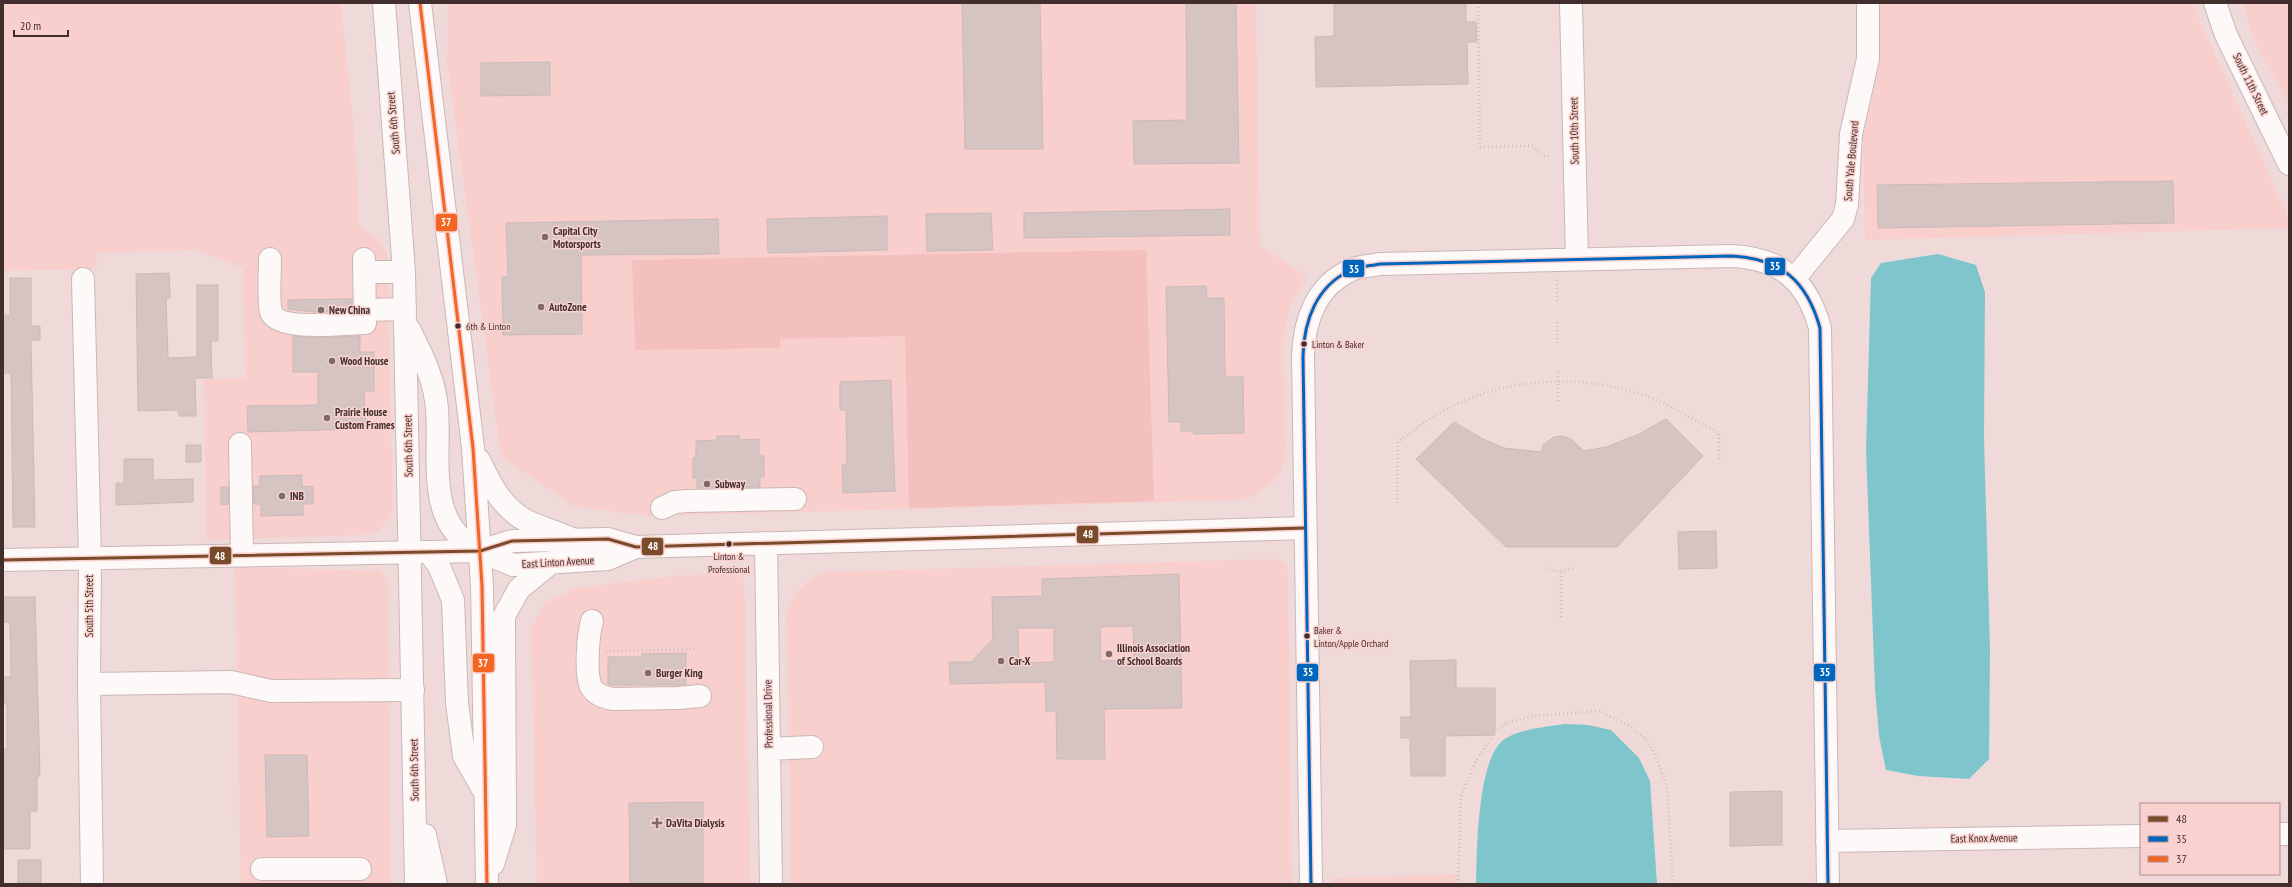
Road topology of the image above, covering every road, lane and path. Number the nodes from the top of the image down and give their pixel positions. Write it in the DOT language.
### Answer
graph roads {
  1 [pos="420,3"];
  2 [pos="1478,3"];
  3 [pos="1571,3"];
  4 [pos="1868,3"];
  5 [pos="2216,3"];
  6 [pos="385,6"];
  7 [pos="1467,32"];
  8 [pos="1478,32"];
  9 [pos="1552,156"];
  10 [pos="2289,164"];
  11 [pos="270,259"];
  12 [pos="1576,259"];
  13 [pos="404,272"];
  14 [pos="1556,278"];
  15 [pos="1794,278"];
  16 [pos="83,279"];
  17 [pos="1557,302"];
  18 [pos="365,316"];
  19 [pos="406,316"];
  20 [pos="1557,322"];
  21 [pos="1557,343"];
  22 [pos="1558,372"];
  23 [pos="1558,382"];
  24 [pos="1558,404"];
  25 [pos="240,444"];
  26 [pos="473,448"];
  27 [pos="1719,462"];
  28 [pos="795,499"];
  29 [pos="1397,503"];
  30 [pos="662,508"];
  31 [pos="1305,528"];
  32 [pos="574,540"];
  33 [pos="766,543"];
  34 [pos="636,547"];
  35 [pos="480,551"];
  36 [pos="419,552"];
  37 [pos="242,554"];
  38 [pos="90,558"];
  39 [pos="3,560"];
  40 [pos="552,562"];
  41 [pos="1549,568"];
  42 [pos="1573,568"];
  43 [pos="1561,572"];
  44 [pos="1561,619"];
  45 [pos="592,621"];
  46 [pos="599,648"];
  47 [pos="695,649"];
  48 [pos="89,684"];
  49 [pos="413,690"];
  50 [pos="700,696"];
  51 [pos="1498,729"];
  52 [pos="1492,737"];
  53 [pos="812,747"];
  54 [pos="769,749"];
  55 [pos="414,784"];
  56 [pos="486,794"];
  57 [pos="2140,836"];
  58 [pos="1827,841"];
  59 [pos="262,869"];
  60 [pos="360,869"];
  61 [pos="92,884"];
  62 [pos="416,884"];
  63 [pos="436,884"];
  64 [pos="487,884"];
  65 [pos="771,884"];
  66 [pos="1311,884"];
  67 [pos="1458,884"];
  68 [pos="1673,884"];
  69 [pos="1828,884"];
  1 -- 26 [label="street"];
  2 -- 8 [label="path"];
  3 -- 12 [label="street, South 10th Street"];
  4 -- 15 [label="street, South Yale Boulevard"];
  5 -- 10 [label="street, South 11th Street"];
  6 -- 13 [label="street, South 6th Street"];
  7 -- 8 [label="path"];
  8 -- 9 [label="path"];
  11 -- 18 [label="street"];
  12 -- 15 [label="street"];
  12 -- 31 [label="street"];
  13 -- 18 [label="street"];
  13 -- 19 [label="street, South 6th Street"];
  14 -- 17 [label="path"];
  15 -- 58 [label="street"];
  16 -- 38 [label="street, South 5th Street"];
  18 -- 19 [label="street"];
  19 -- 35 [label="street"];
  19 -- 36 [label="street, South 6th Street"];
  20 -- 21 [label="path"];
  22 -- 23 [label="path"];
  23 -- 24 [label="path"];
  23 -- 27 [label="path"];
  23 -- 29 [label="path"];
  25 -- 37 [label="street"];
  26 -- 32 [label="street"];
  26 -- 35 [label="street"];
  28 -- 30 [label="street"];
  31 -- 33 [label="street, East Linton Avenue"];
  31 -- 66 [label="street"];
  32 -- 34 [label="street, East Linton Avenue"];
  32 -- 35 [label="street, East Linton Avenue"];
  33 -- 34 [label="street, East Linton Avenue"];
  33 -- 54 [label="street, Professional Drive"];
  34 -- 40 [label="street, East Linton Avenue"];
  35 -- 36 [label="street, East Linton Avenue"];
  35 -- 40 [label="street, East Linton Avenue"];
  35 -- 56 [label="street"];
  36 -- 37 [label="street, East Linton Avenue"];
  36 -- 49 [label="street, South 6th Street"];
  36 -- 56 [label="street"];
  37 -- 38 [label="street, East Linton Avenue"];
  38 -- 39 [label="street, East Linton Avenue"];
  38 -- 48 [label="street, South 5th Street"];
  40 -- 64 [label="street"];
  41 -- 43 [label="path"];
  42 -- 43 [label="path"];
  43 -- 44 [label="path"];
  45 -- 50 [label="street"];
  46 -- 47 [label="path"];
  48 -- 49 [label="street"];
  48 -- 61 [label="street, South 5th Street"];
  49 -- 55 [label="street, South 6th Street"];
  51 -- 68 [label="path"];
  52 -- 67 [label="path"];
  53 -- 54 [label="street"];
  54 -- 65 [label="street, Professional Drive"];
  55 -- 62 [label="street, South 6th Street"];
  55 -- 63 [label="street"];
  56 -- 64 [label="street"];
  57 -- 58 [label="street, East Knox Avenue"];
  58 -- 69 [label="street"];
  59 -- 60 [label="street"];
}
